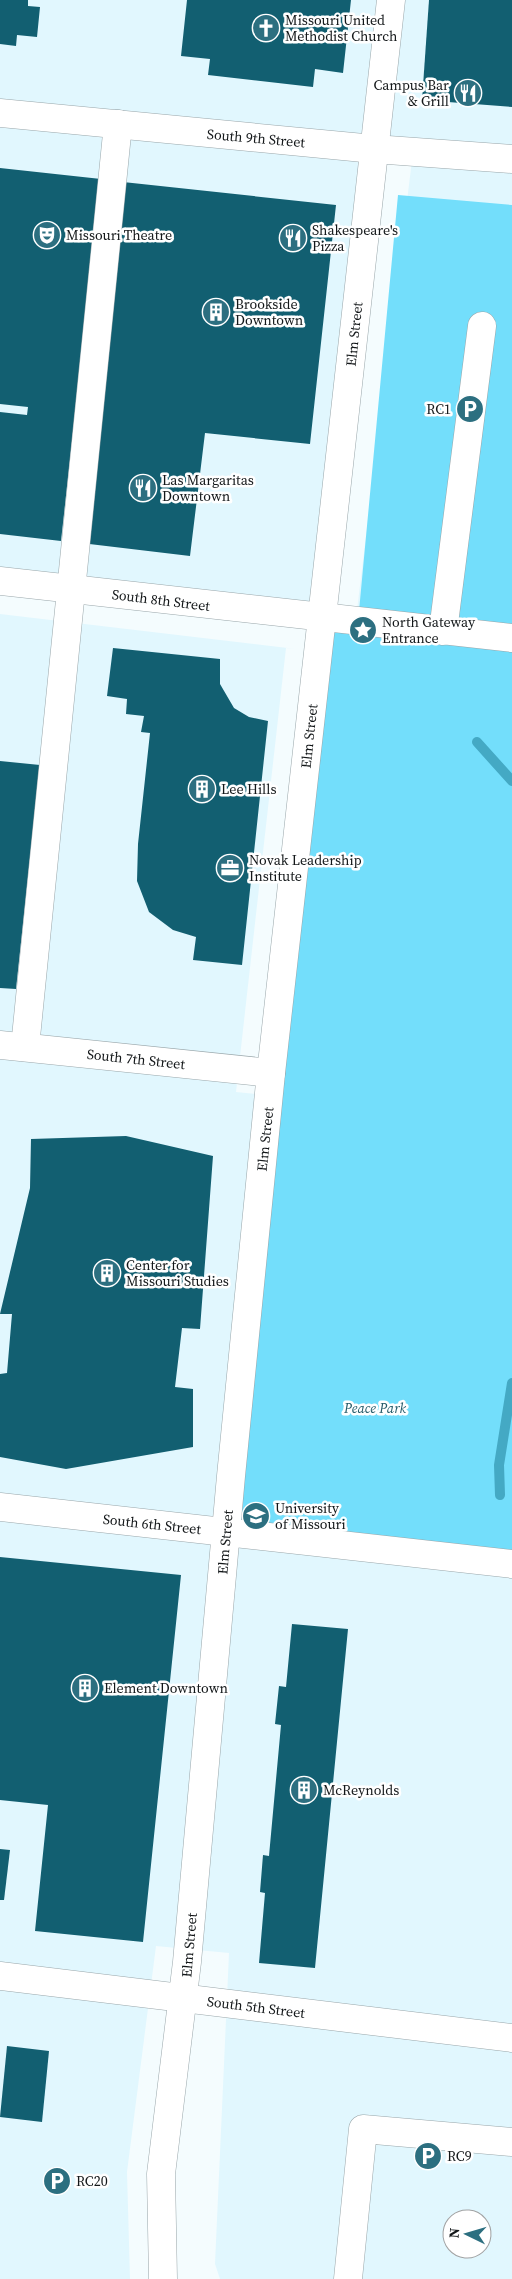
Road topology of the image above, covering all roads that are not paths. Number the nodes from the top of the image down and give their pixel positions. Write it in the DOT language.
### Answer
graph roads {
  1 [pos="391,0"];
  2 [pos="0,113"];
  3 [pos="118,124"];
  4 [pos="374,149"];
  5 [pos="512,159"];
  6 [pos="482,326"];
  7 [pos="0,582"];
  8 [pos="70,590"];
  9 [pos="322,618"];
  10 [pos="443,631"];
  11 [pos="512,638"];
  12 [pos="12,1046"];
  13 [pos="271,1073"];
  14 [pos="0,1507"];
  15 [pos="226,1532"];
  16 [pos="512,1564"];
  17 [pos="0,1976"];
  18 [pos="184,1998"];
  19 [pos="512,2038"];
  20 [pos="512,2142"];
  21 [pos="163,2279"];
  22 [pos="348,2279"];
  1 -- 4 [label="street, Elm Street"];
  2 -- 3 [label="street, South 9th Street"];
  3 -- 4 [label="street, South 9th Street"];
  3 -- 8 [label="street"];
  4 -- 5 [label="street, South 9th Street"];
  4 -- 9 [label="street, Elm Street"];
  6 -- 10 [label="street"];
  7 -- 8 [label="street, South 8th Street"];
  8 -- 9 [label="street, South 8th Street"];
  8 -- 12 [label="street"];
  9 -- 10 [label="street, South 8th Street"];
  9 -- 13 [label="street, Elm Street"];
  10 -- 11 [label="street, South 8th Street"];
  12 -- 13 [label="street, South 7th Street"];
  13 -- 15 [label="street, Elm Street"];
  14 -- 15 [label="street, South 6th Street"];
  15 -- 16 [label="street, South 6th Street"];
  15 -- 18 [label="street, Elm Street"];
  17 -- 18 [label="street, South 5th Street"];
  18 -- 19 [label="street, South 5th Street"];
  18 -- 21 [label="street, Elm Street"];
  20 -- 22 [label="street"];
}
